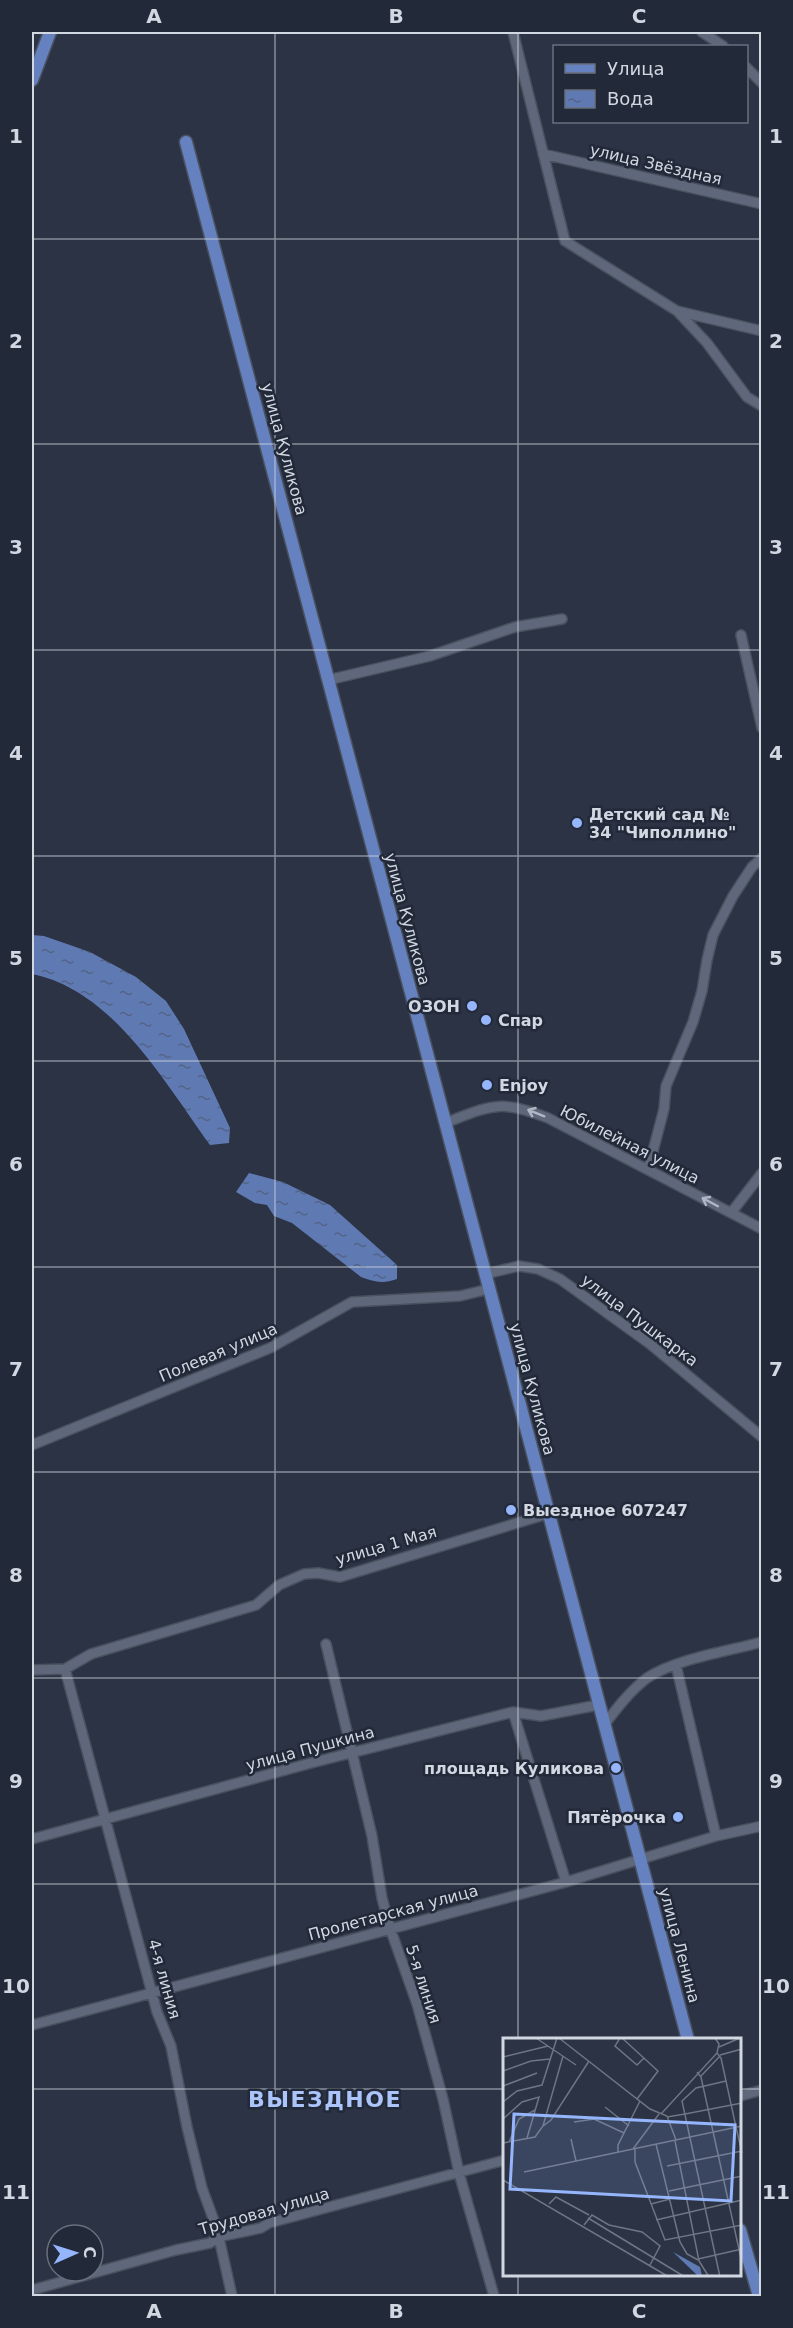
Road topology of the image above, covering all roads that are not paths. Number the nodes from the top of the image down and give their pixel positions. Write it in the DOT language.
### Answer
graph roads {
  1 [pos="50,32"];
  2 [pos="513,32"];
  3 [pos="702,32"];
  4 [pos="722,45"];
  5 [pos="748,68"];
  6 [pos="32,80"];
  7 [pos="762,83"];
  8 [pos="186,142"];
  9 [pos="543,154"];
  10 [pos="762,204"];
  11 [pos="677,311"];
  12 [pos="762,331"];
  13 [pos="762,406"];
  14 [pos="562,619"];
  15 [pos="741,635"];
  16 [pos="328,680"];
  17 [pos="762,728"];
  18 [pos="762,858"];
  19 [pos="445,1123"];
  20 [pos="648,1170"];
  21 [pos="762,1173"];
  22 [pos="731,1214"];
  23 [pos="762,1229"];
  24 [pos="485,1274"];
  25 [pos="489,1289"];
  26 [pos="762,1437"];
  27 [pos="32,1445"];
  28 [pos="550,1513"];
  29 [pos="762,1642"];
  30 [pos="326,1644"];
  31 [pos="676,1665"];
  32 [pos="65,1669"];
  33 [pos="32,1670"];
  34 [pos="598,1705"];
  35 [pos="513,1712"];
  36 [pos="604,1725"];
  37 [pos="354,1752"];
  38 [pos="104,1819"];
  39 [pos="762,1826"];
  40 [pos="716,1836"];
  41 [pos="32,1839"];
  42 [pos="640,1859"];
  43 [pos="566,1882"];
  44 [pos="390,1928"];
  45 [pos="153,1993"];
  46 [pos="32,2025"];
  47 [pos="687,2038"];
  48 [pos="762,2090"];
  49 [pos="742,2096"];
  50 [pos="503,2161"];
  51 [pos="459,2173"];
  52 [pos="742,2234"];
  53 [pos="218,2237"];
  54 [pos="32,2290"];
  55 [pos="232,2296"];
  56 [pos="494,2296"];
  57 [pos="759,2296"];
  1 -- 6 [label="main road"];
  2 -- 9 [label="street"];
  3 -- 4 [label="street"];
  5 -- 7 [label="street"];
  8 -- 16 [label="main road, улица Куликова"];
  9 -- 10 [label="street, улица Звёздная"];
  9 -- 11 [label="street"];
  11 -- 12 [label="street"];
  11 -- 13 [label="street"];
  14 -- 16 [label="street"];
  15 -- 17 [label="street"];
  16 -- 19 [label="main road, улица Куликова"];
  18 -- 20 [label="street"];
  20 -- 19 [label="street, Юбилейная улица, one-way"];
  19 -- 24 [label="main road, улица Куликова"];
  22 -- 20 [label="street, Юбилейная улица, one-way"];
  21 -- 22 [label="street"];
  22 -- 23 [label="street, Юбилейная улица"];
  24 -- 25 [label="main road, улица Куликова"];
  24 -- 26 [label="street, улица Пушкарка"];
  25 -- 27 [label="street, Полевая улица"];
  25 -- 28 [label="main road, улица Куликова"];
  28 -- 32 [label="street, улица 1 Мая"];
  28 -- 34 [label="main road, улица Куликова"];
  29 -- 31 [label="street"];
  30 -- 37 [label="street, 5-я линия"];
  31 -- 36 [label="street"];
  31 -- 40 [label="street"];
  32 -- 33 [label="street, улица 1 Мая"];
  32 -- 38 [label="street, 4-я линия"];
  34 -- 35 [label="street, улица Пушкина"];
  34 -- 36 [label="main road"];
  35 -- 37 [label="street, улица Пушкина"];
  35 -- 43 [label="street"];
  36 -- 42 [label="main road"];
  37 -- 38 [label="street, улица Пушкина"];
  37 -- 44 [label="street, 5-я линия"];
  38 -- 41 [label="street, улица Пушкина"];
  38 -- 45 [label="street, 4-я линия"];
  39 -- 40 [label="street, Пролетарская улица"];
  40 -- 42 [label="street, Пролетарская улица"];
  42 -- 43 [label="street, Пролетарская улица"];
  42 -- 47 [label="main road, улица Ленина"];
  43 -- 44 [label="street, Пролетарская улица"];
  44 -- 45 [label="street, Пролетарская улица"];
  44 -- 51 [label="street, 5-я линия"];
  45 -- 46 [label="street, Пролетарская улица"];
  45 -- 53 [label="street, 4-я линия"];
  48 -- 49 [label="street"];
  50 -- 51 [label="street, Трудовая улица"];
  51 -- 53 [label="street, Трудовая улица"];
  51 -- 56 [label="street, 5-я линия"];
  52 -- 57 [label="main road"];
  53 -- 54 [label="street, Трудовая улица"];
  53 -- 55 [label="street, 4-я линия"];
}
